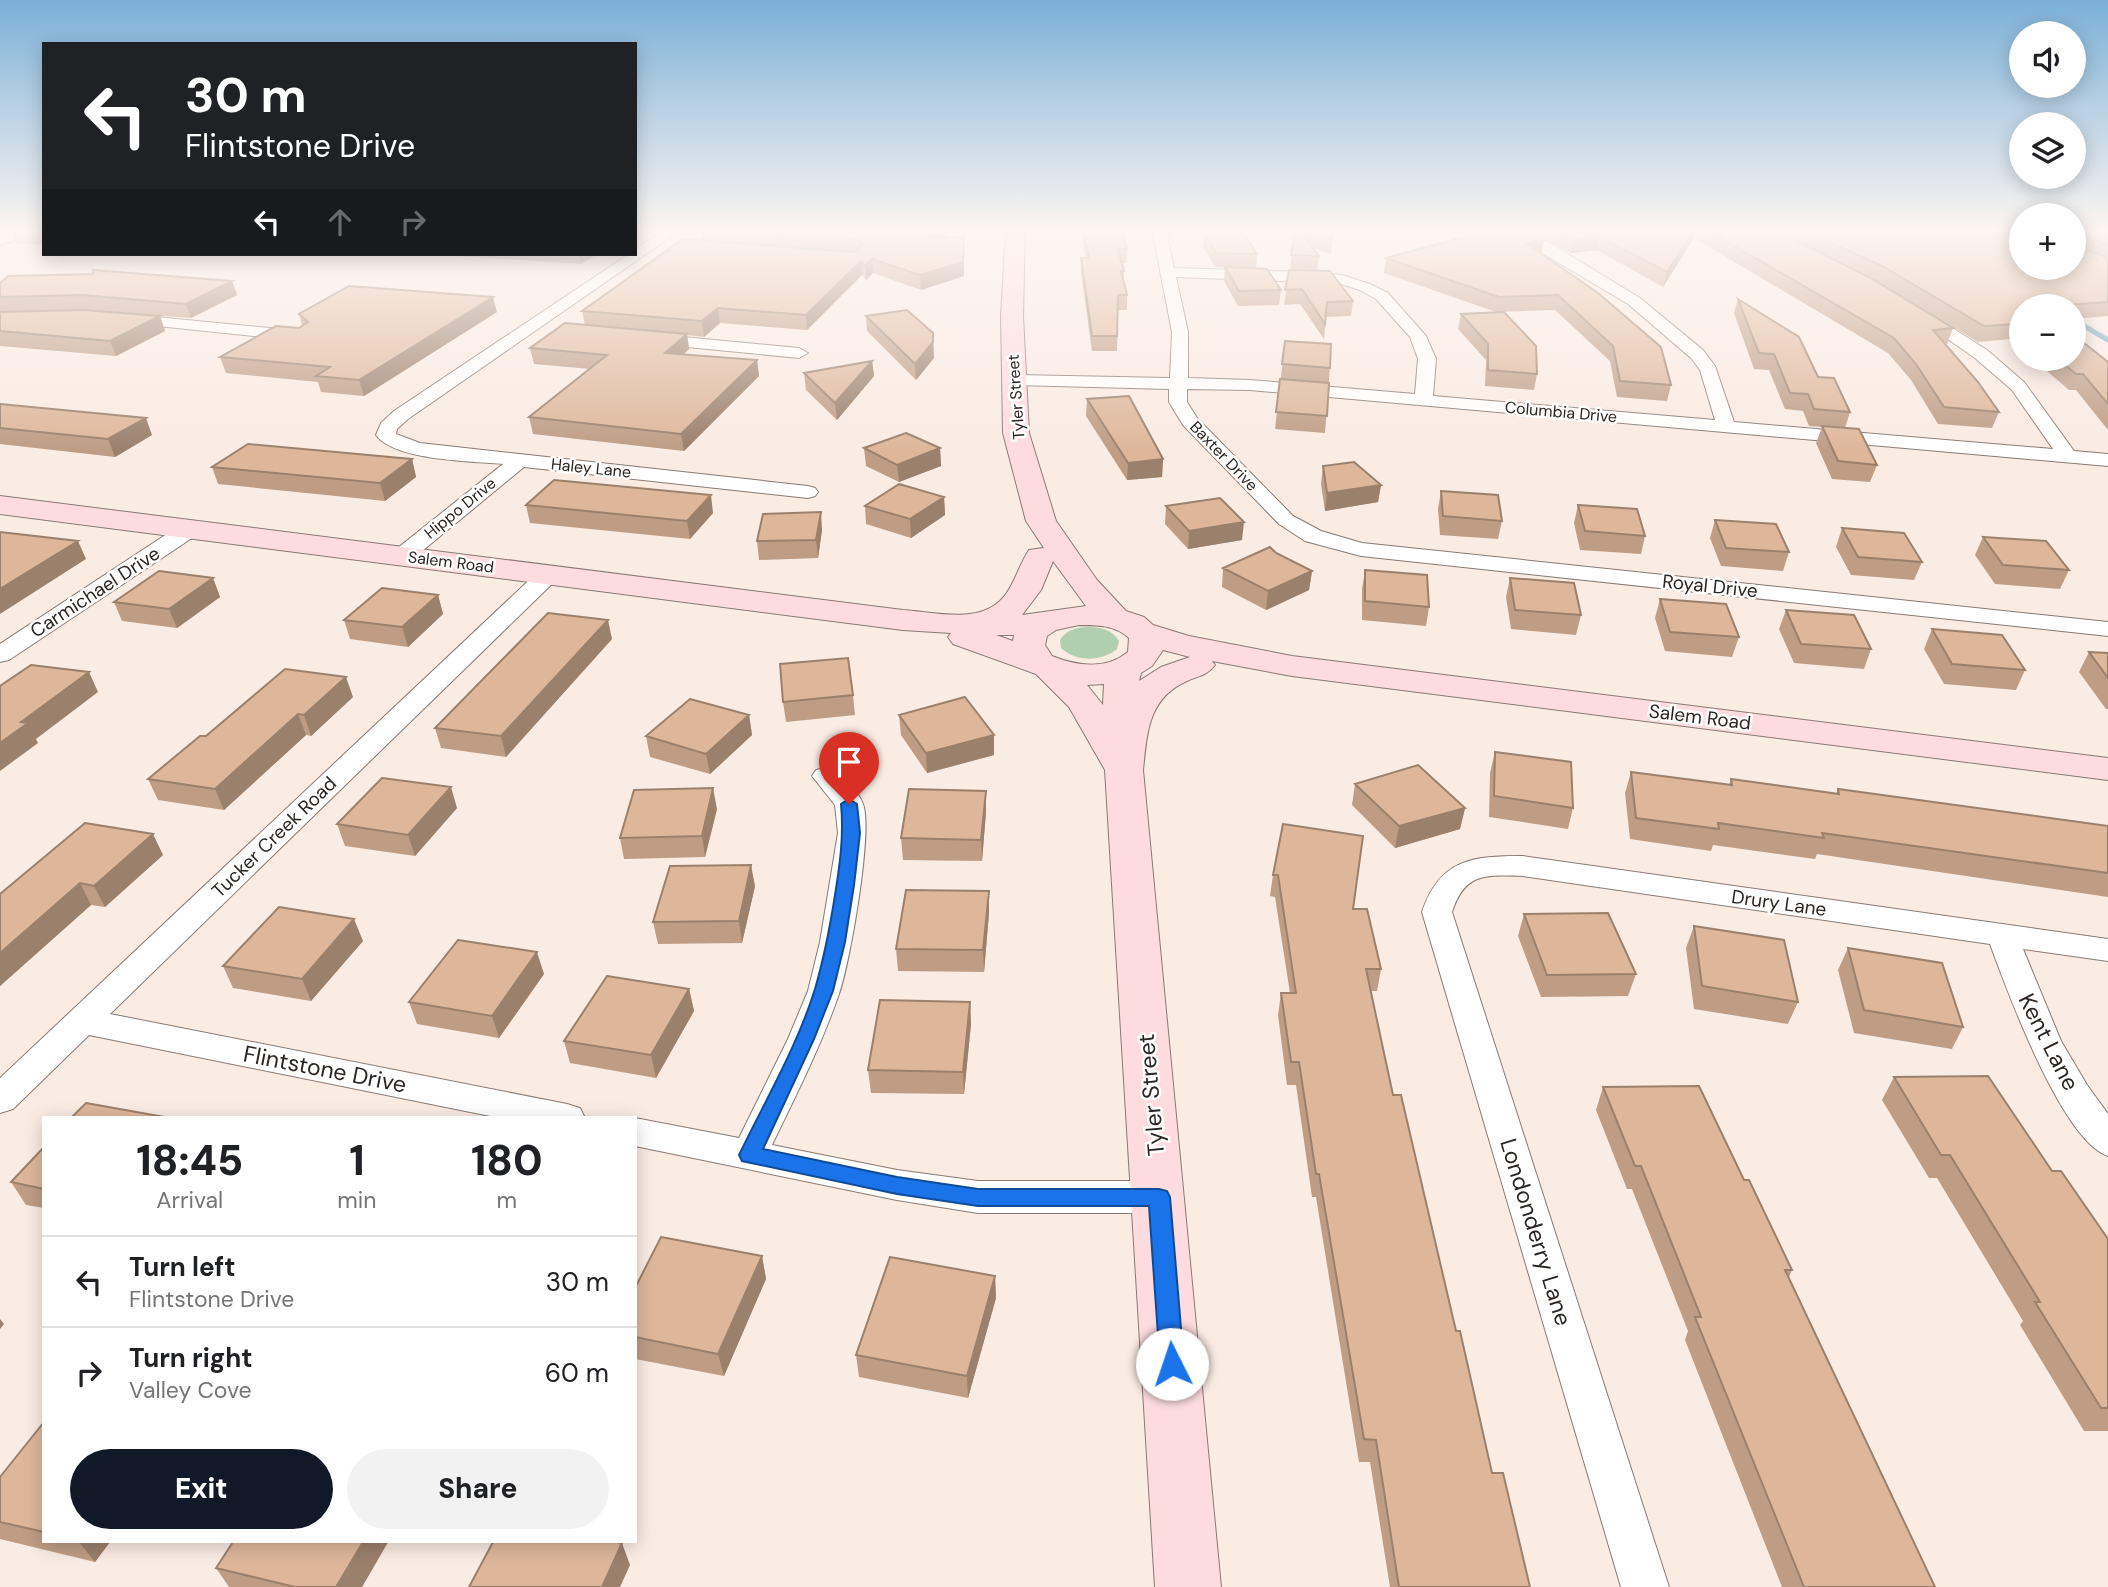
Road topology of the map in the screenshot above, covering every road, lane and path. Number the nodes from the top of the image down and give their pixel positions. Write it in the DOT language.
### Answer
graph roads {
  1 [pos="566,303"];
  2 [pos="1014,303"];
  3 [pos="1175,303"];
  4 [pos="1388,303"];
  5 [pos="1636,303"];
  6 [pos="1904,305"];
  7 [pos="102,318"];
  8 [pos="529,328"];
  9 [pos="562,331"];
  10 [pos="302,336"];
  11 [pos="632,338"];
  12 [pos="799,353"];
  13 [pos="1013,380"];
  14 [pos="1179,383"];
  15 [pos="1424,400"];
  16 [pos="1726,426"];
  17 [pos="2068,456"];
  18 [pos="2108,460"];
  19 [pos="519,461"];
  20 [pos="808,492"];
  21 [pos="0,505"];
  22 [pos="1041,521"];
  23 [pos="190,529"];
  24 [pos="1313,536"];
  25 [pos="402,556"];
  26 [pos="1040,556"];
  27 [pos="548,575"];
  28 [pos="1112,616"];
  29 [pos="903,620"];
  30 [pos="1048,621"];
  31 [pos="983,625"];
  32 [pos="2108,629"];
  33 [pos="0,655"];
  34 [pos="1134,655"];
  35 [pos="1043,664"];
  36 [pos="1198,665"];
  37 [pos="1292,666"];
  38 [pos="1127,748"];
  39 [pos="2108,769"];
  40 [pos="827,776"];
  41 [pos="1452,879"];
  42 [pos="2001,935"];
  43 [pos="2108,950"];
  44 [pos="82,1021"];
  45 [pos="0,1099"];
  46 [pos="557,1116"];
  47 [pos="637,1132"];
  48 [pos="2108,1142"];
  49 [pos="749,1155"];
  50 [pos="1159,1197"];
  51 [pos="1188,1587"];
  52 [pos="1645,1587"];
  1 -- 8 [label="street"];
  2 -- 13 [label="main road, Tyler Street"];
  3 -- 14 [label="street, Baxter Drive"];
  4 -- 15 [label="street"];
  5 -- 16 [label="street"];
  6 -- 17 [label="street"];
  7 -- 10 [label="street"];
  8 -- 9 [label="street"];
  8 -- 19 [label="street, Haley Lane"];
  11 -- 12 [label="street"];
  13 -- 14 [label="street, Columbia Drive"];
  13 -- 22 [label="main road, Tyler Street"];
  14 -- 15 [label="street, Columbia Drive"];
  14 -- 24 [label="street, Baxter Drive"];
  15 -- 16 [label="street, Columbia Drive"];
  16 -- 17 [label="street, Columbia Drive"];
  17 -- 18 [label="street, Columbia Drive"];
  19 -- 20 [label="street, Haley Lane"];
  19 -- 25 [label="street, Hippo Drive"];
  21 -- 23 [label="main road, Salem Road"];
  22 -- 26 [label="main road, Tyler Street"];
  22 -- 28 [label="main road, Tyler Street"];
  23 -- 25 [label="main road, Salem Road"];
  23 -- 33 [label="street, Carmichael Drive"];
  24 -- 32 [label="street, Royal Drive"];
  25 -- 27 [label="main road, Salem Road"];
  26 -- 30 [label="main road, Tyler Street"];
  26 -- 31 [label="main road"];
  27 -- 29 [label="main road, Salem Road"];
  27 -- 44 [label="street, Tucker Creek Road"];
  28 -- 30 [label="main road, Salem Road"];
  28 -- 34 [label="main road"];
  29 -- 31 [label="main road, Salem Road"];
  29 -- 35 [label="main road, Salem Road"];
  30 -- 31 [label="main road, Salem Road"];
  30 -- 35 [label="main road"];
  34 -- 35 [label="main road, Salem Road"];
  34 -- 36 [label="main road, Salem Road"];
  34 -- 37 [label="main road, Salem Road"];
  34 -- 38 [label="main road, Tyler Street"];
  35 -- 38 [label="main road, Tyler Street"];
  36 -- 37 [label="main road, Salem Road"];
  36 -- 38 [label="main road"];
  37 -- 39 [label="main road, Salem Road"];
  38 -- 50 [label="main road, Tyler Street"];
  40 -- 49 [label="street"];
  41 -- 42 [label="street, Drury Lane"];
  41 -- 52 [label="street, Londonderry Lane"];
  42 -- 43 [label="street, Drury Lane"];
  42 -- 48 [label="street, Kent Lane"];
  44 -- 45 [label="street, Tucker Creek Road"];
  44 -- 46 [label="street, Flintstone Drive"];
  47 -- 49 [label="street"];
  49 -- 50 [label="street"];
  50 -- 51 [label="main road, Tyler Street"];
}
